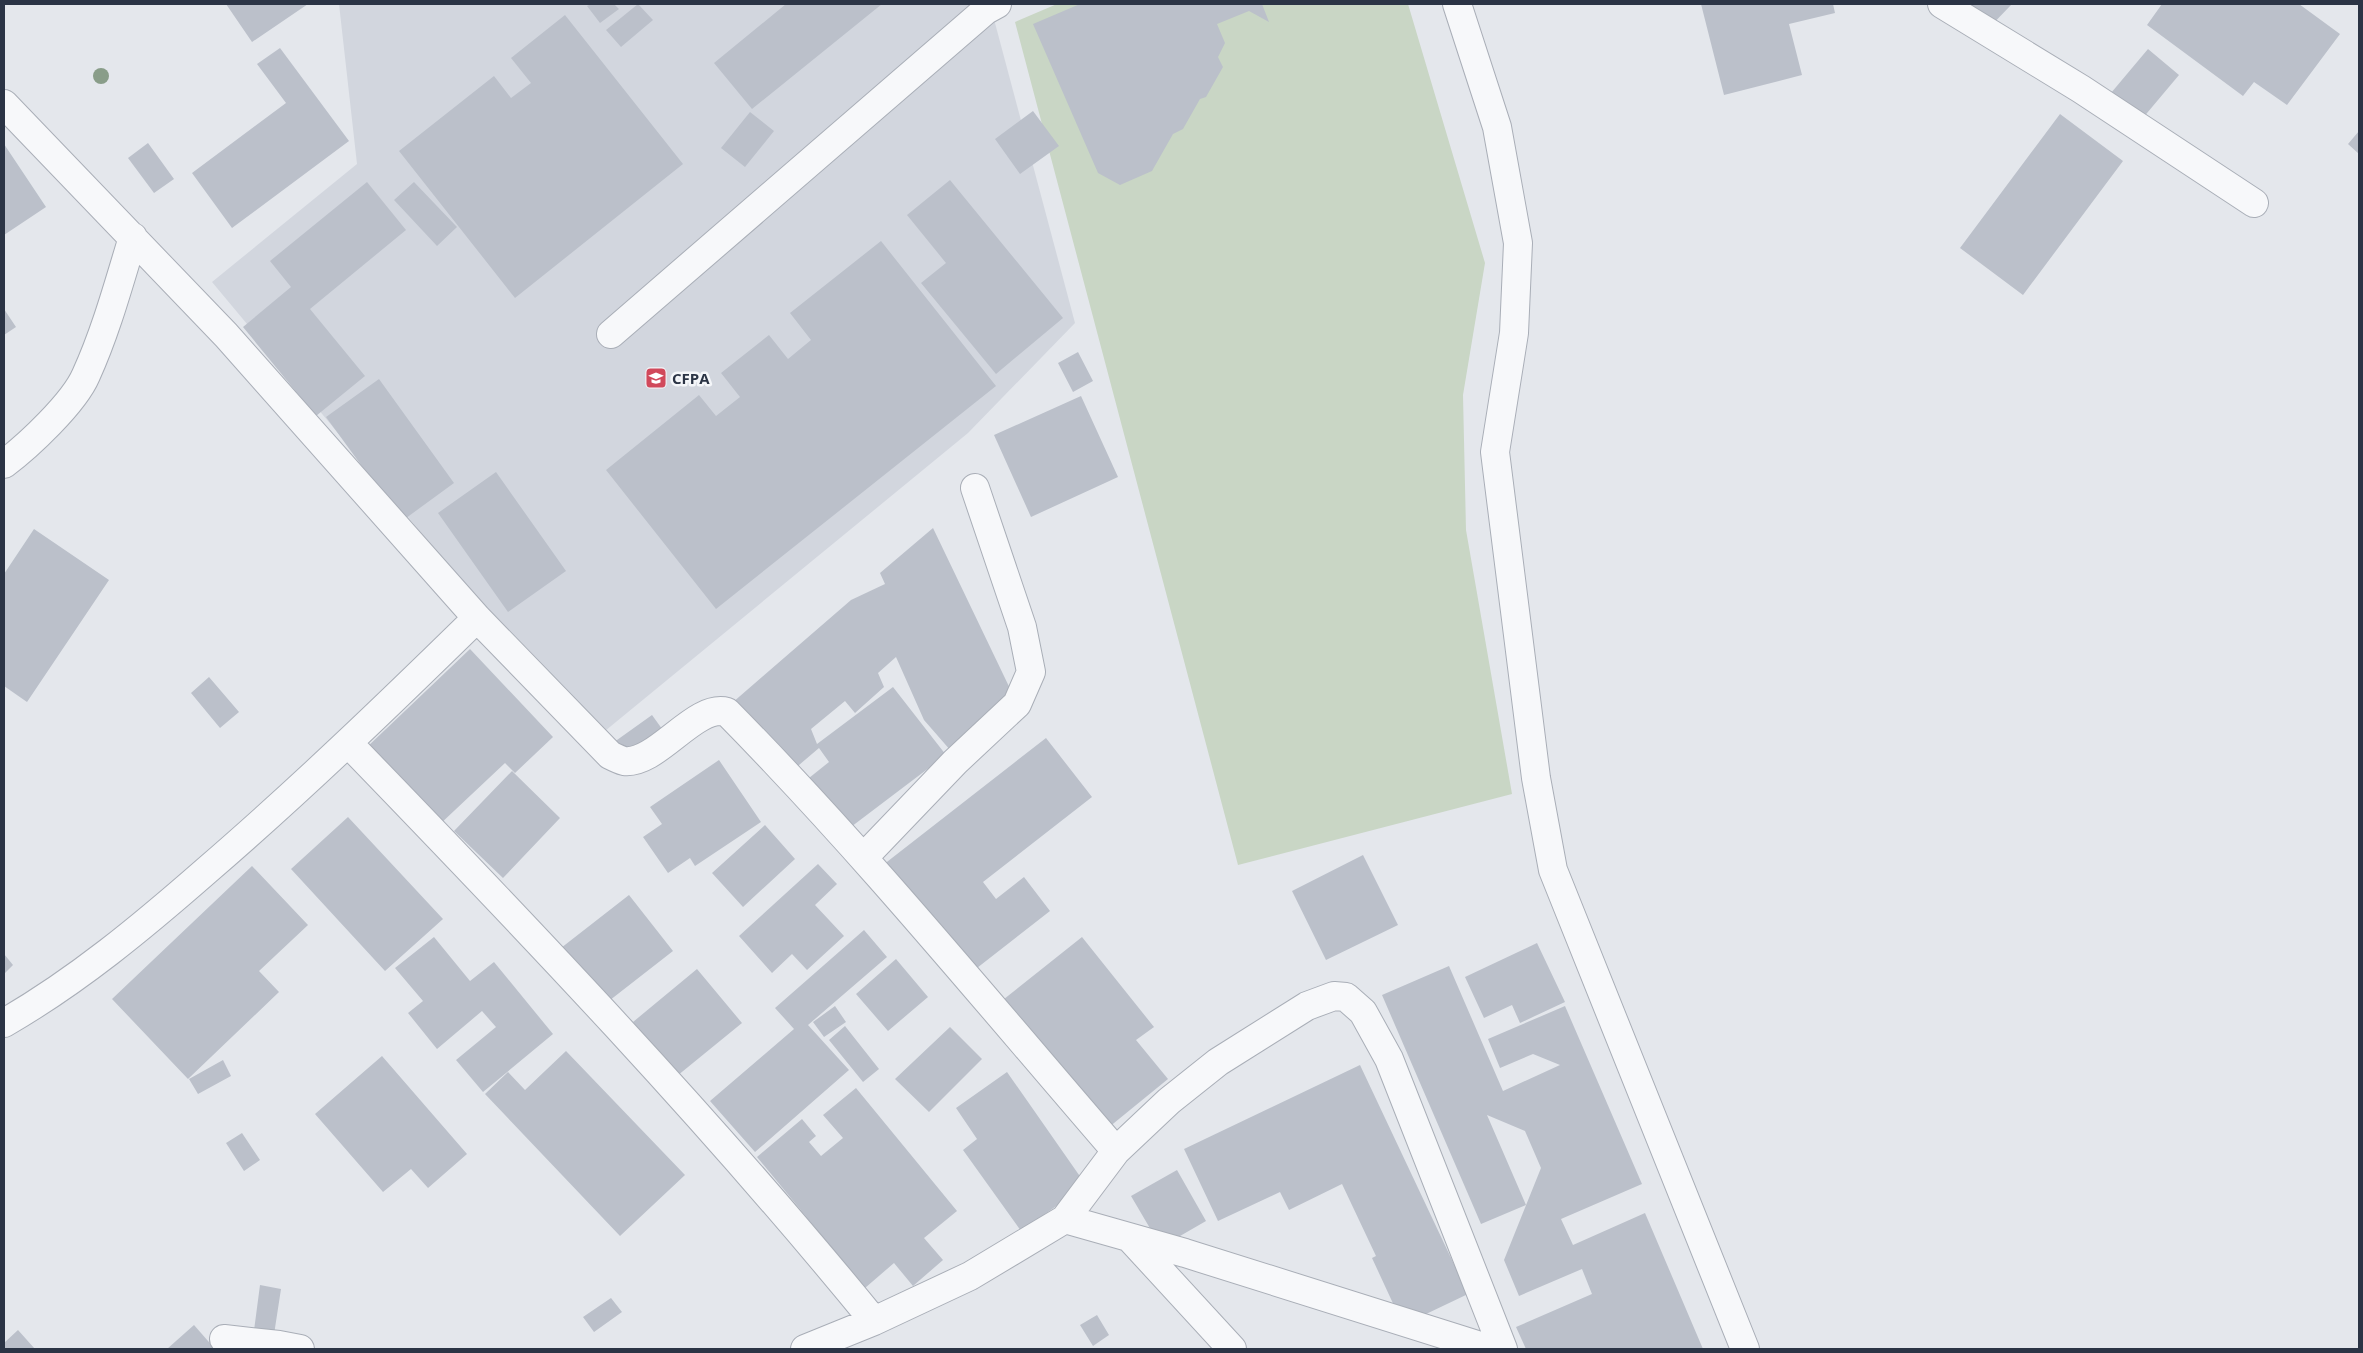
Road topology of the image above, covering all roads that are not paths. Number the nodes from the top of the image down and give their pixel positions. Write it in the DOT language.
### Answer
graph roads {
  1 [pos="997,4"];
  2 [pos="1457,4"];
  3 [pos="1942,4"];
  4 [pos="4,104"];
  5 [pos="2254,203"];
  6 [pos="133,237"];
  7 [pos="611,334"];
  8 [pos="4,464"];
  9 [pos="975,488"];
  10 [pos="477,618"];
  11 [pos="349,744"];
  12 [pos="863,858"];
  13 [pos="4,1023"];
  14 [pos="1116,1151"];
  15 [pos="1065,1219"];
  16 [pos="1130,1238"];
  17 [pos="874,1321"];
  18 [pos="224,1339"];
  19 [pos="300,1349"];
  20 [pos="805,1349"];
  21 [pos="1232,1349"];
  22 [pos="1490,1349"];
  23 [pos="1503,1349"];
  24 [pos="1745,1349"];
  1 -- 7 [label="street"];
  2 -- 24 [label="street"];
  3 -- 5 [label="street"];
  4 -- 6 [label="street"];
  6 -- 8 [label="street"];
  6 -- 10 [label="street"];
  9 -- 12 [label="street"];
  10 -- 11 [label="street"];
  10 -- 12 [label="street"];
  11 -- 13 [label="street"];
  11 -- 17 [label="street"];
  12 -- 14 [label="street"];
  14 -- 15 [label="street"];
  14 -- 23 [label="street"];
  15 -- 16 [label="street"];
  15 -- 17 [label="street"];
  16 -- 21 [label="street"];
  16 -- 22 [label="street"];
  17 -- 20 [label="street"];
  18 -- 19 [label="street"];
}
